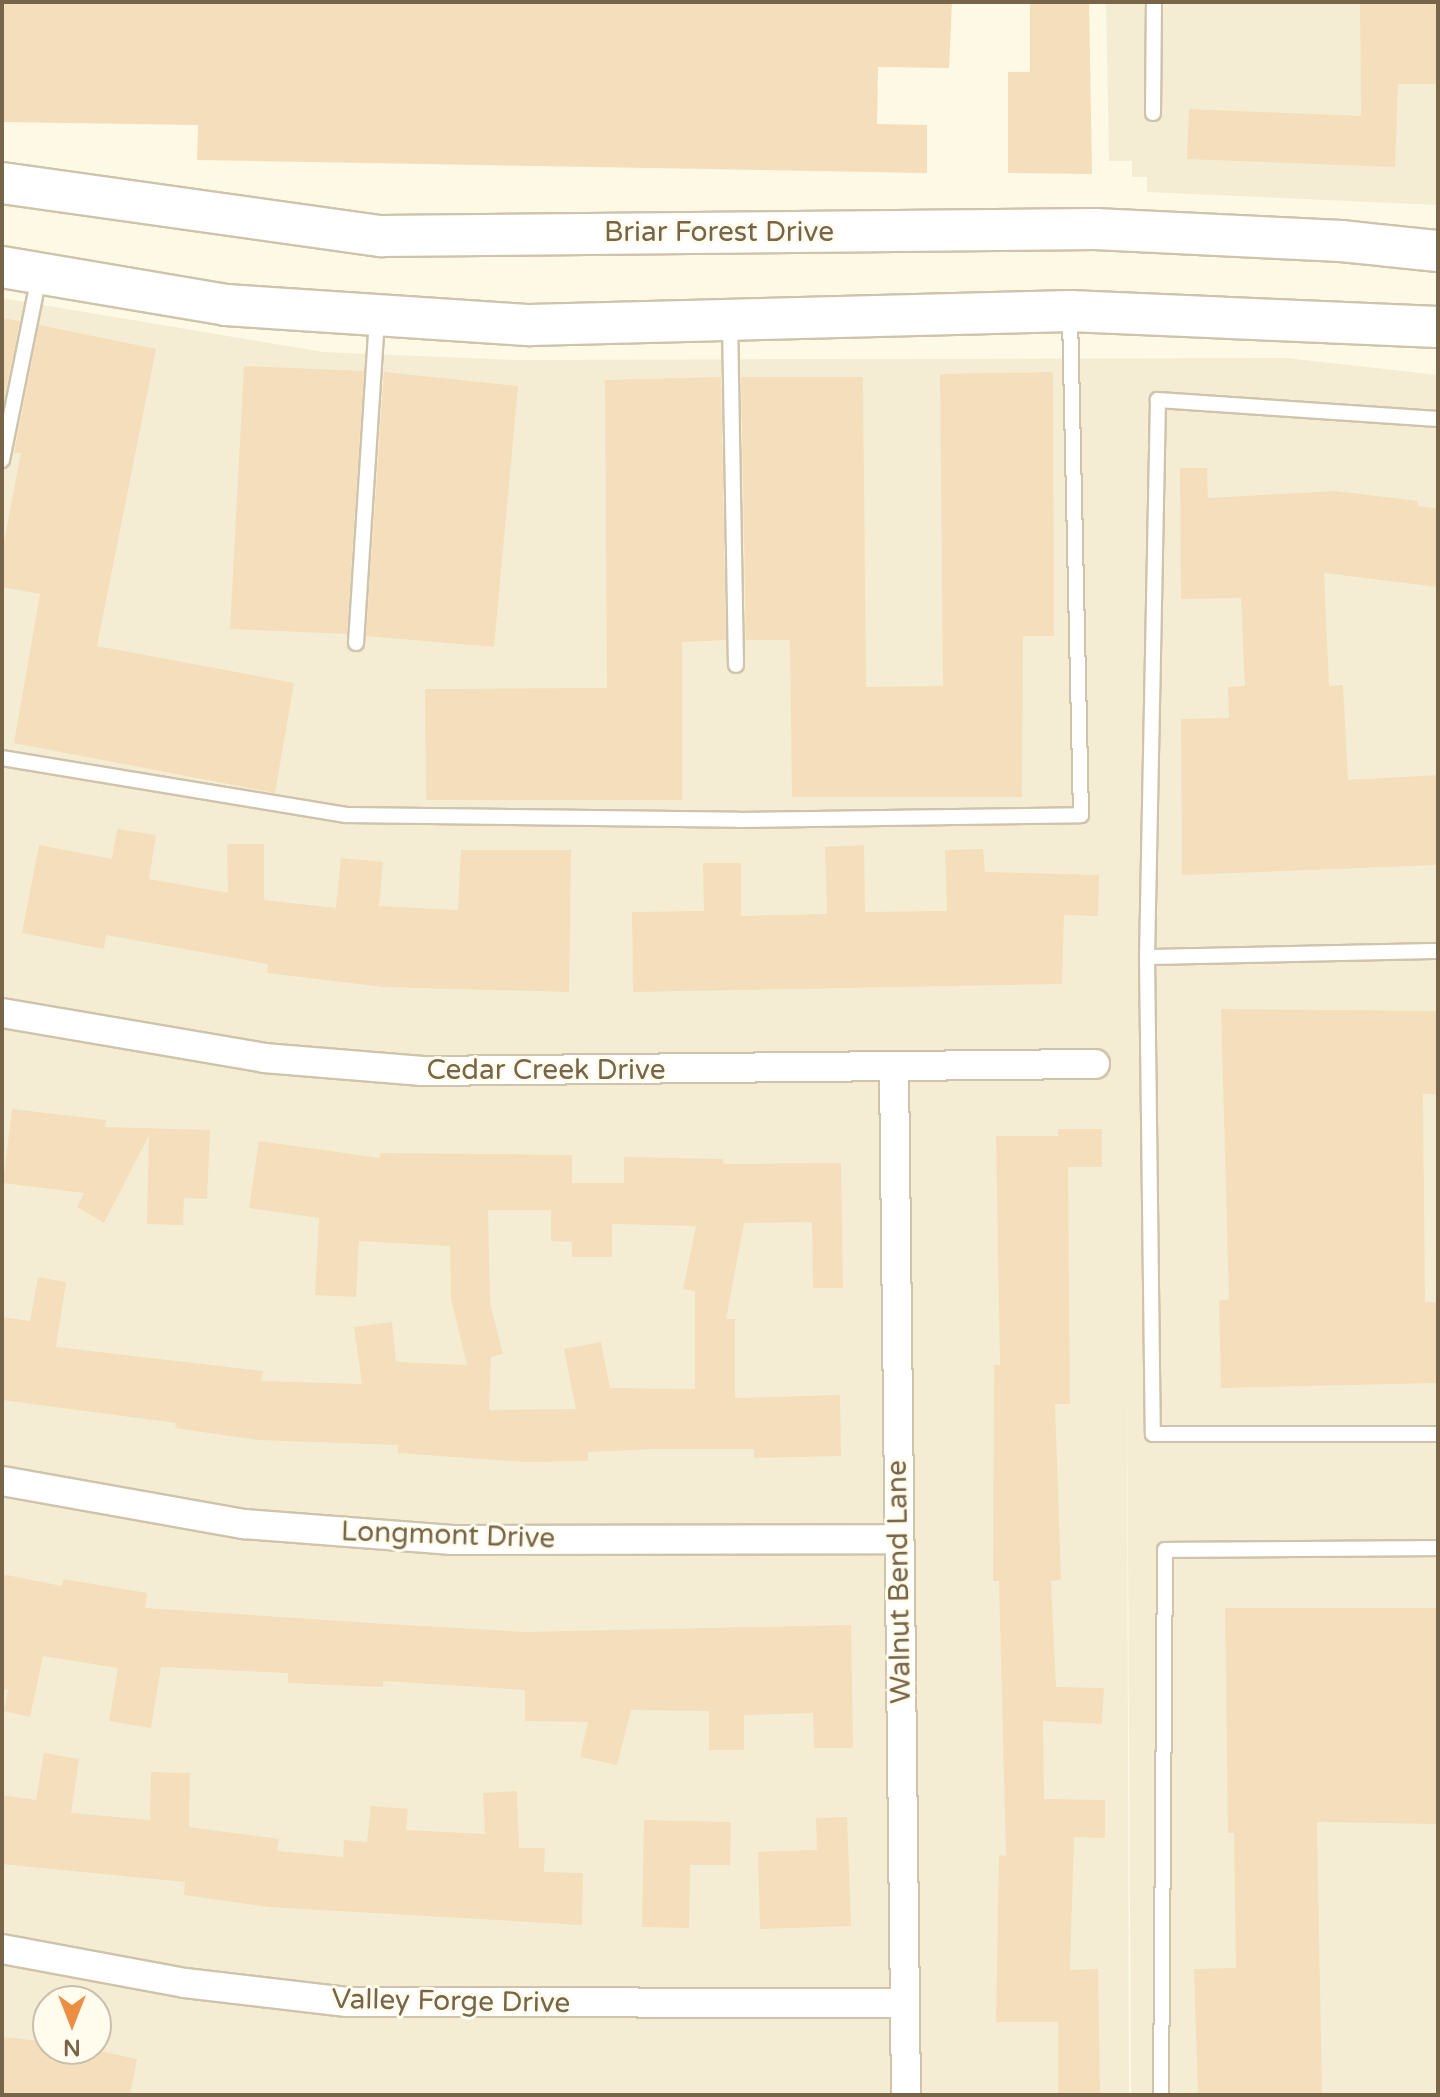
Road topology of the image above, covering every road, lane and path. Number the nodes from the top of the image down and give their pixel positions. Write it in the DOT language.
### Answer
graph roads {
  1 [pos="1154,2"];
  2 [pos="1153,113"];
  3 [pos="2,183"];
  4 [pos="1438,251"];
  5 [pos="21,270"];
  6 [pos="1070,311"];
  7 [pos="377,317"];
  8 [pos="730,321"];
  9 [pos="1438,327"];
  10 [pos="1438,419"];
  11 [pos="2,460"];
  12 [pos="356,643"];
  13 [pos="736,665"];
  14 [pos="2,758"];
  15 [pos="1438,951"];
  16 [pos="1147,957"];
  17 [pos="2,1013"];
  18 [pos="1095,1064"];
  19 [pos="894,1069"];
  20 [pos="1438,1434"];
  21 [pos="2,1481"];
  22 [pos="898,1539"];
  23 [pos="1438,1548"];
  24 [pos="2,1949"];
  25 [pos="905,2003"];
  26 [pos="906,2095"];
  27 [pos="1161,2095"];
  1 -- 2 [label="lane"];
  3 -- 4 [label="main road, Briar Forest Drive"];
  5 -- 7 [label="main road"];
  5 -- 11 [label="lane"];
  6 -- 8 [label="main road"];
  6 -- 9 [label="main road"];
  6 -- 14 [label="lane"];
  7 -- 8 [label="main road"];
  7 -- 12 [label="lane"];
  8 -- 13 [label="lane"];
  10 -- 16 [label="lane"];
  15 -- 16 [label="lane"];
  16 -- 20 [label="lane"];
  17 -- 19 [label="street, Cedar Creek Drive"];
  18 -- 19 [label="street, Cedar Creek Drive"];
  19 -- 22 [label="street, Walnut Bend Lane"];
  21 -- 22 [label="street, Longmont Drive"];
  22 -- 25 [label="street, Walnut Bend Lane"];
  23 -- 27 [label="lane"];
  24 -- 25 [label="street, Valley Forge Drive"];
  25 -- 26 [label="street, Walnut Bend Lane"];
}
